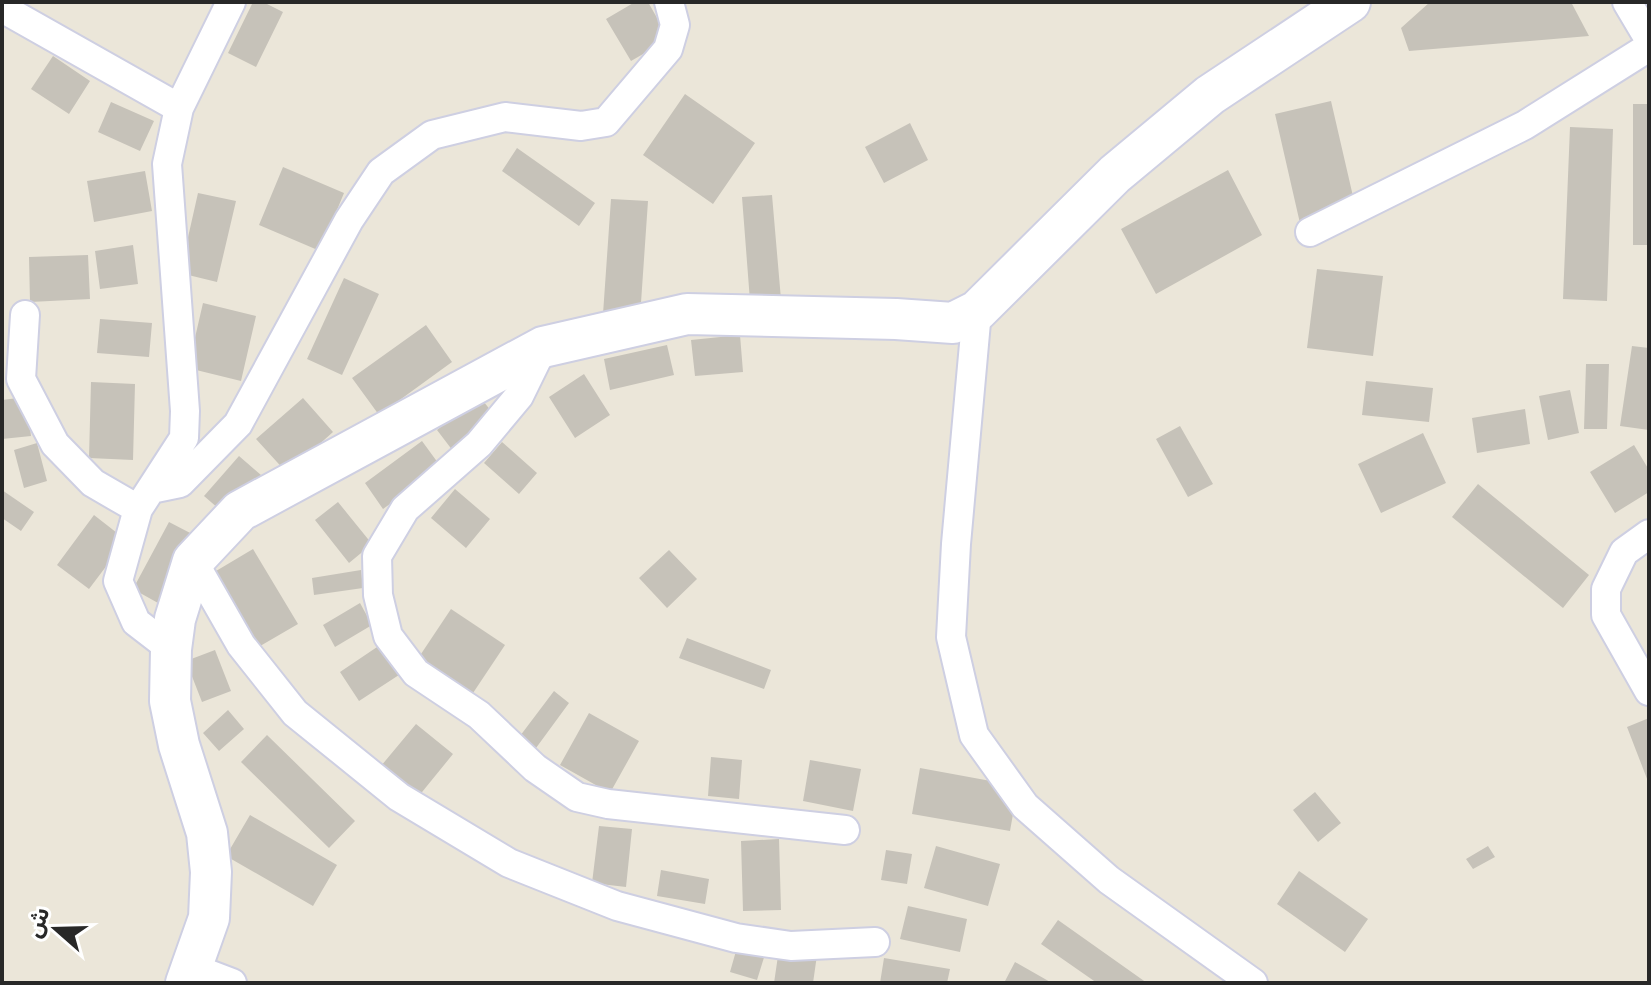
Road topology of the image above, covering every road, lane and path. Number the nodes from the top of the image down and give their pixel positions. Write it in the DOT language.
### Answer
graph roads {
  1 [pos="231,2"];
  2 [pos="669,2"];
  3 [pos="1350,2"];
  4 [pos="1627,2"];
  5 [pos="2,8"];
  6 [pos="1649,39"];
  7 [pos="1649,47"];
  8 [pos="179,108"];
  9 [pos="1310,232"];
  10 [pos="977,311"];
  11 [pos="25,315"];
  12 [pos="543,347"];
  13 [pos="144,499"];
  14 [pos="1649,534"];
  15 [pos="193,561"];
  16 [pos="171,649"];
  17 [pos="1649,691"];
  18 [pos="845,830"];
  19 [pos="875,942"];
  20 [pos="188,975"];
  21 [pos="232,983"];
  22 [pos="1253,983"];
  1 -- 8 [label="street"];
  2 -- 13 [label="street"];
  3 -- 10 [label="main road"];
  4 -- 6 [label="street"];
  5 -- 8 [label="street"];
  7 -- 9 [label="street"];
  8 -- 13 [label="street"];
  10 -- 12 [label="main road"];
  10 -- 22 [label="street"];
  11 -- 13 [label="street"];
  12 -- 15 [label="main road"];
  12 -- 18 [label="street"];
  13 -- 16 [label="street"];
  14 -- 17 [label="street"];
  15 -- 16 [label="main road"];
  15 -- 19 [label="street"];
  16 -- 20 [label="main road"];
  20 -- 21 [label="street"];
}
